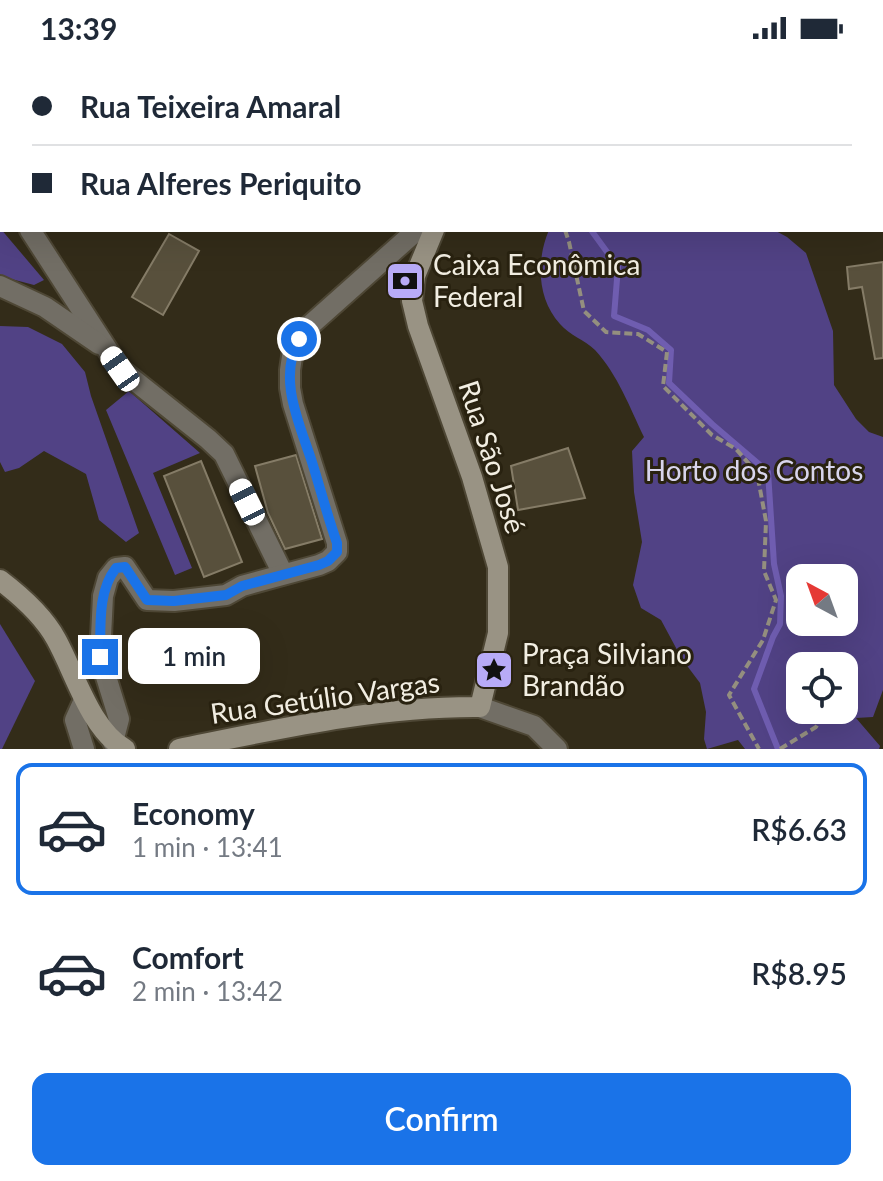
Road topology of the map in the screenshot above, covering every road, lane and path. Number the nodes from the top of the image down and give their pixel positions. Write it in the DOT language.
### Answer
graph roads {
  1 [pos="31,232"];
  2 [pos="415,232"];
  3 [pos="433,232"];
  4 [pos="566,232"];
  5 [pos="0,286"];
  6 [pos="107,350"];
  7 [pos="283,574"];
  8 [pos="0,580"];
  9 [pos="84,700"];
  10 [pos="480,707"];
  11 [pos="818,724"];
  12 [pos="119,746"];
  13 [pos="84,749"];
  14 [pos="179,749"];
  15 [pos="557,749"];
  16 [pos="759,749"];
  17 [pos="780,749"];
  1 -- 6 [label="street"];
  2 -- 7 [label="street"];
  3 -- 10 [label="street, Rua São José"];
  4 -- 16 [label="path"];
  5 -- 6 [label="street"];
  6 -- 7 [label="street"];
  7 -- 12 [label="street"];
  8 -- 9 [label="street"];
  9 -- 12 [label="street"];
  9 -- 13 [label="street"];
  10 -- 14 [label="street, Rua Getúlio Vargas"];
  10 -- 15 [label="street"];
  11 -- 17 [label="path"];
}
